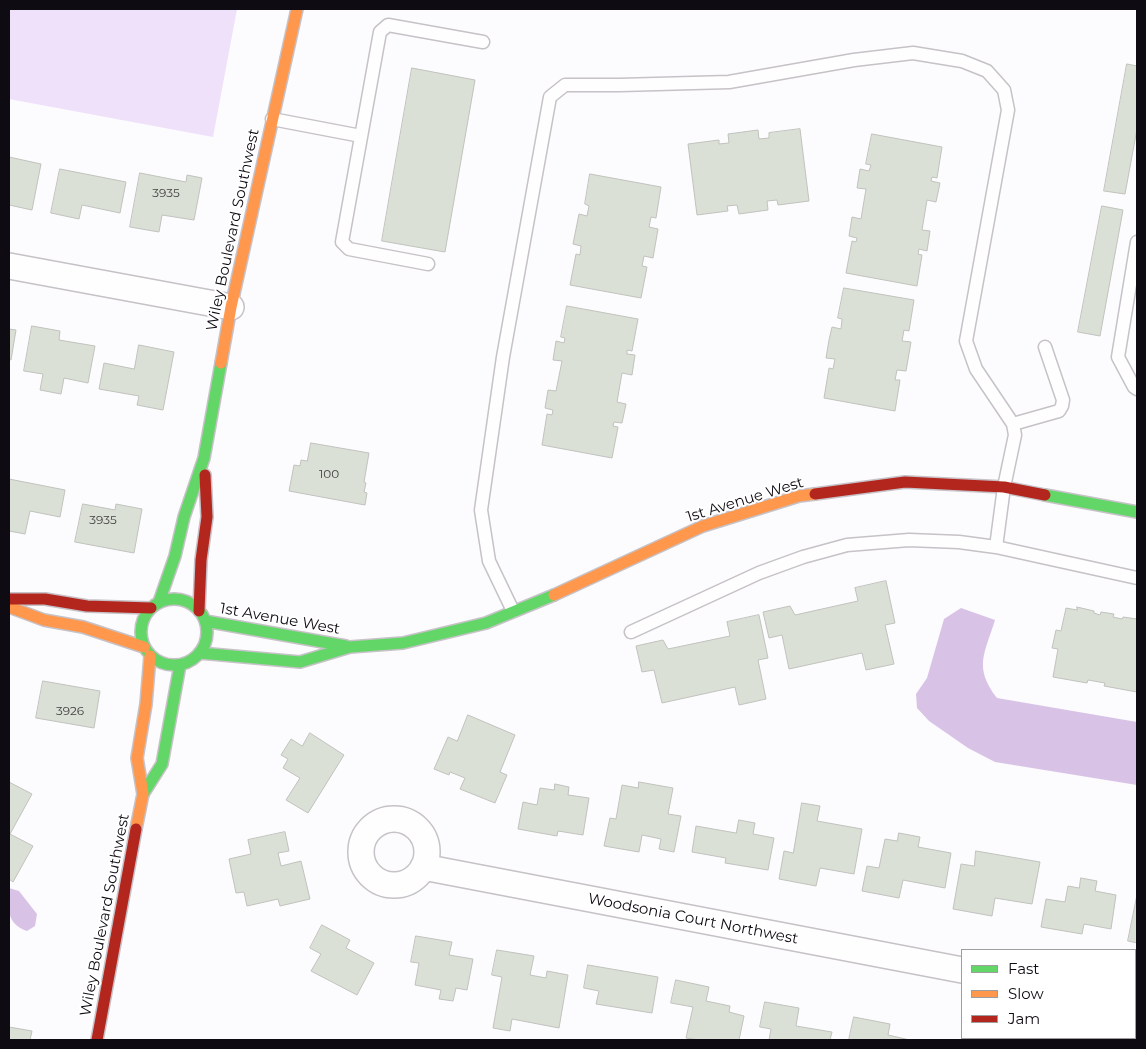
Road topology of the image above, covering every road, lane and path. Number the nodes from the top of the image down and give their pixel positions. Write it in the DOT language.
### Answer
graph roads {
  1 [pos="297,9"];
  2 [pos="483,42"];
  3 [pos="272,119"];
  4 [pos="361,136"];
  5 [pos="1137,242"];
  6 [pos="428,264"];
  7 [pos="9,266"];
  8 [pos="231,307"];
  9 [pos="1045,347"];
  10 [pos="1137,389"];
  11 [pos="1013,424"];
  12 [pos="204,458"];
  13 [pos="1004,487"];
  14 [pos="1137,512"];
  15 [pos="996,547"];
  16 [pos="1137,578"];
  17 [pos="9,599"];
  18 [pos="155,605"];
  19 [pos="9,607"];
  20 [pos="514,611"];
  21 [pos="202,616"];
  22 [pos="631,632"];
  23 [pos="350,647"];
  24 [pos="147,652"];
  25 [pos="200,654"];
  26 [pos="180,665"];
  27 [pos="143,794"];
  28 [pos="423,868"];
  29 [pos="961,970"];
  30 [pos="97,1040"];
  1 -- 3 [label="street, Wiley Boulevard Southwest"];
  2 -- 4 [label="lane"];
  3 -- 4 [label="lane"];
  3 -- 8 [label="street, Wiley Boulevard Southwest"];
  4 -- 6 [label="lane"];
  5 -- 10 [label="lane"];
  7 -- 8 [label="street"];
  8 -- 12 [label="street, Wiley Boulevard Southwest"];
  9 -- 11 [label="lane"];
  11 -- 13 [label="lane"];
  11 -- 20 [label="lane"];
  12 -- 18 [label="street, Wiley Boulevard Southwest"];
  12 -- 21 [label="street, Wiley Boulevard Southwest"];
  13 -- 14 [label="street, 1st Avenue West"];
  13 -- 15 [label="lane"];
  13 -- 20 [label="street, 1st Avenue West"];
  15 -- 16 [label="lane"];
  15 -- 22 [label="lane"];
  17 -- 18 [label="street"];
  18 -- 21 [label="street"];
  18 -- 24 [label="street"];
  19 -- 24 [label="street"];
  20 -- 23 [label="street, 1st Avenue West"];
  21 -- 23 [label="street, 1st Avenue West"];
  21 -- 25 [label="street"];
  23 -- 25 [label="street, 1st Avenue West"];
  24 -- 26 [label="street"];
  24 -- 27 [label="street, Wiley Boulevard Southwest"];
  25 -- 26 [label="street"];
  26 -- 27 [label="street, Wiley Boulevard Southwest"];
  27 -- 30 [label="street, Wiley Boulevard Southwest"];
  28 -- 29 [label="street, Woodsonia Court Northwest"];
}
